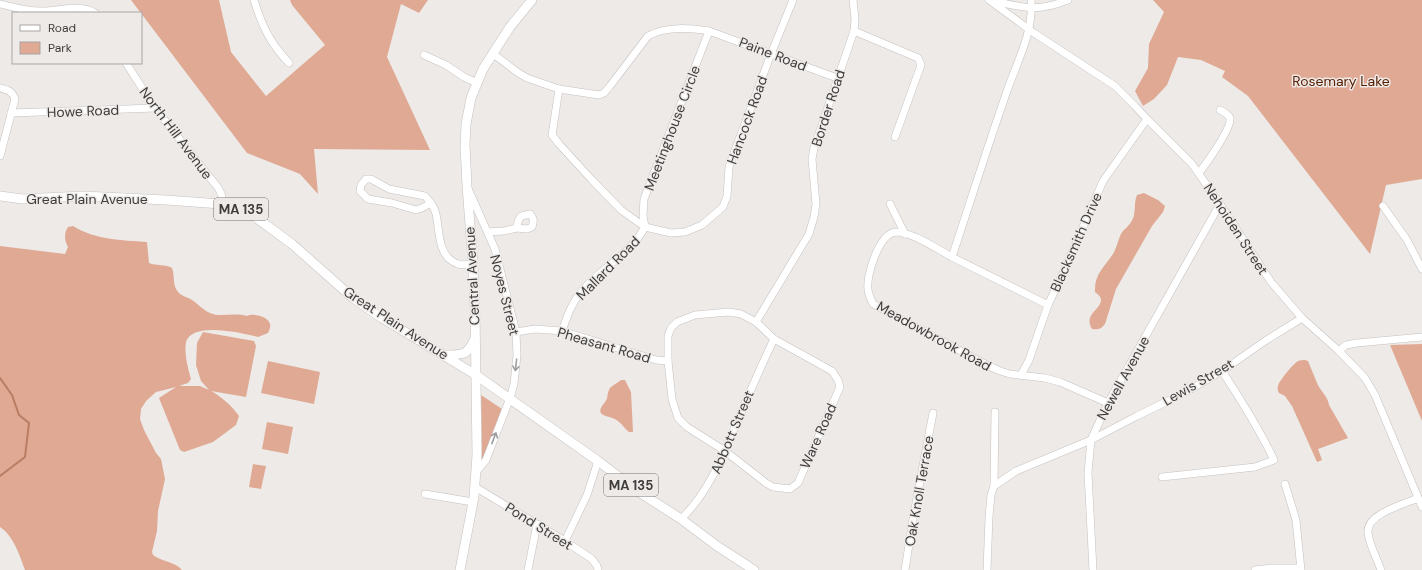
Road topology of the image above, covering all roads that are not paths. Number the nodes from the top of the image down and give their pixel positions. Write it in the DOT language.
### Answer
graph roads {
  1 [pos="254,0"];
  2 [pos="532,0"];
  3 [pos="793,0"];
  4 [pos="853,0"];
  5 [pos="990,0"];
  6 [pos="1031,0"];
  7 [pos="1068,0"];
  8 [pos="0,4"];
  9 [pos="1032,8"];
  10 [pos="94,12"];
  11 [pos="1029,29"];
  12 [pos="709,31"];
  13 [pos="854,31"];
  14 [pos="492,53"];
  15 [pos="771,54"];
  16 [pos="424,55"];
  17 [pos="289,63"];
  18 [pos="127,64"];
  19 [pos="837,78"];
  20 [pos="477,83"];
  21 [pos="0,88"];
  22 [pos="559,89"];
  23 [pos="155,108"];
  24 [pos="1220,110"];
  25 [pos="12,113"];
  26 [pos="1147,119"];
  27 [pos="895,137"];
  28 [pos="0,156"];
  29 [pos="1199,173"];
  30 [pos="467,186"];
  31 [pos="0,196"];
  32 [pos="431,203"];
  33 [pos="221,204"];
  34 [pos="890,204"];
  35 [pos="1220,204"];
  36 [pos="1383,206"];
  37 [pos="645,227"];
  38 [pos="517,228"];
  39 [pos="488,232"];
  40 [pos="905,234"];
  41 [pos="952,257"];
  42 [pos="473,264"];
  43 [pos="1422,269"];
  44 [pos="1048,305"];
  45 [pos="1302,318"];
  46 [pos="756,322"];
  47 [pos="562,331"];
  48 [pos="516,332"];
  49 [pos="1422,337"];
  50 [pos="476,338"];
  51 [pos="774,339"];
  52 [pos="1339,351"];
  53 [pos="445,355"];
  54 [pos="668,361"];
  55 [pos="1222,371"];
  56 [pos="476,374"];
  57 [pos="1021,375"];
  58 [pos="510,398"];
  59 [pos="1108,403"];
  60 [pos="933,412"];
  61 [pos="995,412"];
  62 [pos="1091,440"];
  63 [pos="725,451"];
  64 [pos="598,461"];
  65 [pos="476,472"];
  66 [pos="1162,477"];
  67 [pos="1285,484"];
  68 [pos="994,486"];
  69 [pos="475,487"];
  70 [pos="426,494"];
  71 [pos="1418,498"];
  72 [pos="473,502"];
  73 [pos="1422,507"];
  74 [pos="681,519"];
  75 [pos="537,524"];
  76 [pos="565,541"];
  77 [pos="1300,569"];
  78 [pos="460,570"];
  79 [pos="528,570"];
  80 [pos="598,570"];
  81 [pos="754,570"];
  82 [pos="905,570"];
  83 [pos="987,570"];
  84 [pos="1093,570"];
  85 [pos="1255,570"];
  86 [pos="1381,570"];
  1 -- 17 [label="street"];
  2 -- 14 [label="main road, Central Avenue"];
  3 -- 15 [label="street, Hancock Road"];
  4 -- 13 [label="street, Border Road"];
  5 -- 9 [label="street"];
  5 -- 11 [label="street, Nehoiden Street"];
  6 -- 9 [label="street"];
  7 -- 9 [label="street"];
  8 -- 10 [label="street"];
  9 -- 11 [label="street"];
  11 -- 26 [label="street, Nehoiden Street"];
  11 -- 41 [label="street"];
  12 -- 15 [label="street, Paine Road"];
  12 -- 22 [label="street"];
  12 -- 37 [label="street, Meetinghouse Circle"];
  13 -- 19 [label="street, Border Road"];
  13 -- 27 [label="street"];
  14 -- 20 [label="main road, Central Avenue"];
  14 -- 22 [label="street"];
  15 -- 19 [label="street, Paine Road"];
  15 -- 37 [label="street, Hancock Road"];
  16 -- 20 [label="street"];
  18 -- 23 [label="street, North Hill Avenue"];
  19 -- 46 [label="street, Border Road"];
  20 -- 30 [label="main road, Central Avenue"];
  21 -- 25 [label="street"];
  22 -- 37 [label="street"];
  23 -- 25 [label="street, Howe Road"];
  23 -- 33 [label="street, North Hill Avenue"];
  24 -- 29 [label="street"];
  25 -- 28 [label="street"];
  26 -- 29 [label="street, Nehoiden Street"];
  26 -- 44 [label="street, Blacksmith Drive"];
  29 -- 35 [label="street, Nehoiden Street"];
  30 -- 39 [label="street, Noyes Street"];
  30 -- 42 [label="main road, Central Avenue"];
  31 -- 33 [label="main road, Great Plain Avenue / MA 135"];
  32 -- 32 [label="street"];
  32 -- 42 [label="street"];
  33 -- 53 [label="main road, Great Plain Avenue / MA 135"];
  34 -- 40 [label="street"];
  35 -- 45 [label="street, Nehoiden Street"];
  35 -- 59 [label="street, Newell Avenue"];
  36 -- 43 [label="street"];
  37 -- 47 [label="street, Mallard Road"];
  38 -- 39 [label="street"];
  39 -- 48 [label="street, Noyes Street"];
  40 -- 41 [label="street"];
  40 -- 57 [label="street, Meadowbrook Road"];
  41 -- 44 [label="street"];
  42 -- 50 [label="main road, Central Avenue"];
  44 -- 57 [label="street, Blacksmith Drive"];
  45 -- 52 [label="street, Nehoiden Street"];
  45 -- 55 [label="street, Lewis Street"];
  46 -- 51 [label="street"];
  46 -- 54 [label="street"];
  47 -- 48 [label="street, Pheasant Road"];
  47 -- 54 [label="street, Pheasant Road"];
  48 -- 58 [label="street, Noyes Street, one-way"];
  49 -- 52 [label="street"];
  50 -- 53 [label="main road"];
  50 -- 56 [label="main road, Central Avenue"];
  51 -- 63 [label="street, Abbott Street"];
  51 -- 63 [label="street, Ware Road"];
  52 -- 71 [label="street, Nehoiden Street"];
  53 -- 56 [label="main road, Great Plain Avenue / MA 135"];
  54 -- 63 [label="street"];
  55 -- 62 [label="street, Lewis Street"];
  55 -- 66 [label="street"];
  56 -- 58 [label="main road, Great Plain Avenue / MA 135"];
  56 -- 65 [label="main road, Central Avenue"];
  57 -- 59 [label="street, Meadowbrook Road"];
  58 -- 64 [label="main road, Great Plain Avenue / MA 135"];
  65 -- 58 [label="street, Noyes Street, one-way"];
  59 -- 62 [label="street, Newell Avenue"];
  60 -- 82 [label="street, Oak Knoll Terrace"];
  61 -- 68 [label="street"];
  62 -- 68 [label="street, Lewis Street"];
  62 -- 84 [label="street, Newell Avenue"];
  63 -- 74 [label="street, Abbott Street"];
  64 -- 74 [label="main road, Great Plain Avenue / MA 135"];
  64 -- 76 [label="street"];
  65 -- 69 [label="main road, Central Avenue"];
  67 -- 77 [label="street"];
  68 -- 83 [label="street"];
  69 -- 72 [label="main road, Central Avenue"];
  69 -- 75 [label="street, Pond Street"];
  70 -- 72 [label="street"];
  71 -- 73 [label="street, Nehoiden Street"];
  71 -- 86 [label="street"];
  72 -- 78 [label="main road, Central Avenue"];
  74 -- 81 [label="main road, Great Plain Avenue / MA 135"];
  75 -- 76 [label="street, Pond Street"];
  75 -- 79 [label="street"];
  76 -- 80 [label="street, Pond Street"];
  77 -- 85 [label="street"];
}
